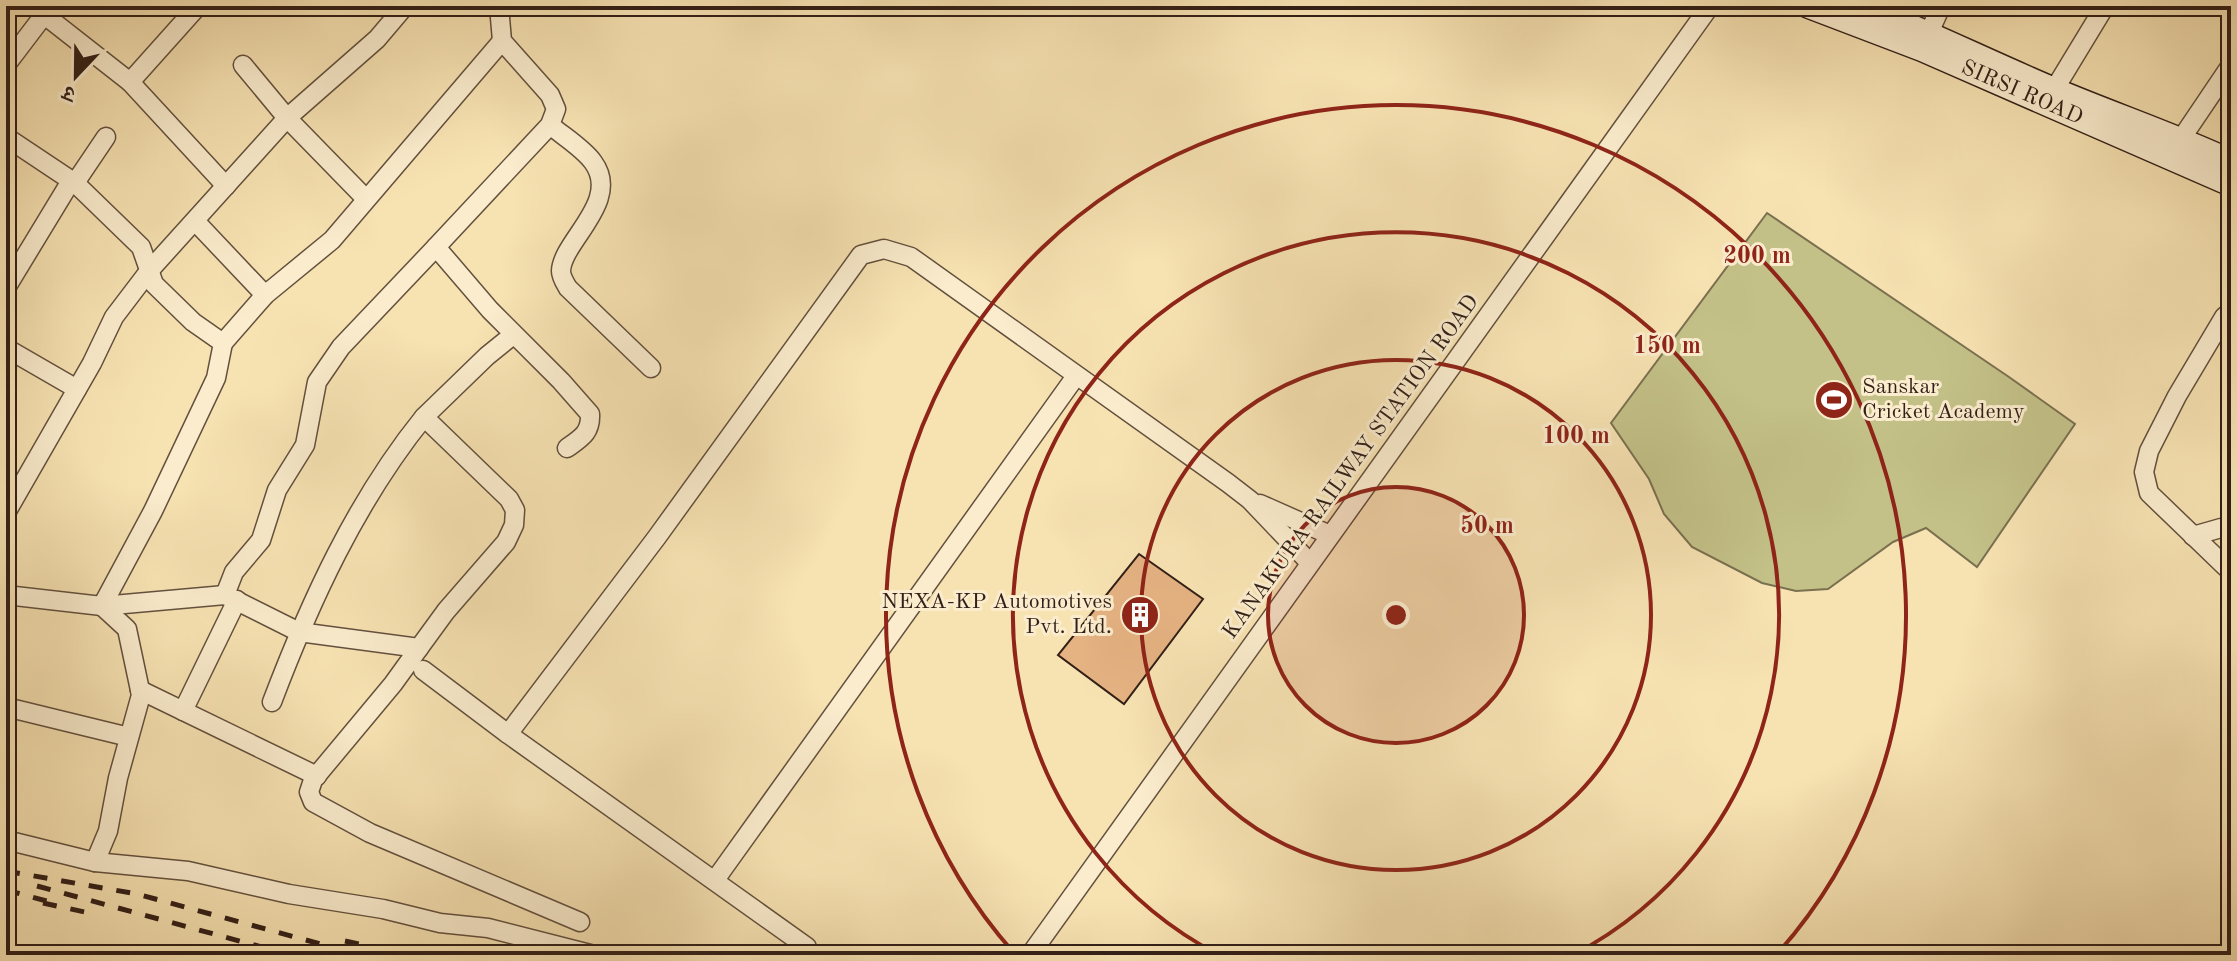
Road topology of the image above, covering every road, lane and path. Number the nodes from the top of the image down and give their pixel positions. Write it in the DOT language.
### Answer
graph roads {
  1 [pos="198,6"];
  2 [pos="405,6"];
  3 [pos="499,6"];
  4 [pos="1710,6"];
  5 [pos="1809,6"];
  6 [pos="1862,6"];
  7 [pos="1941,6"];
  8 [pos="2105,6"];
  9 [pos="39,10"];
  10 [pos="1929,33"];
  11 [pos="502,41"];
  12 [pos="6,65"];
  13 [pos="243,65"];
  14 [pos="2231,65"];
  15 [pos="130,82"];
  16 [pos="2054,90"];
  17 [pos="287,118"];
  18 [pos="550,125"];
  19 [pos="6,137"];
  20 [pos="106,137"];
  21 [pos="2175,148"];
  22 [pos="2231,162"];
  23 [pos="73,182"];
  24 [pos="2231,184"];
  25 [pos="226,186"];
  26 [pos="366,199"];
  27 [pos="195,221"];
  28 [pos="436,247"];
  29 [pos="149,271"];
  30 [pos="6,288"];
  31 [pos="265,295"];
  32 [pos="2231,311"];
  33 [pos="513,335"];
  34 [pos="223,343"];
  35 [pos="6,348"];
  36 [pos="651,368"];
  37 [pos="1076,376"];
  38 [pos="77,389"];
  39 [pos="424,417"];
  40 [pos="567,448"];
  41 [pos="1250,500"];
  42 [pos="6,513"];
  43 [pos="2231,528"];
  44 [pos="1330,535"];
  45 [pos="2193,536"];
  46 [pos="1310,563"];
  47 [pos="2231,572"];
  48 [pos="6,595"];
  49 [pos="231,598"];
  50 [pos="102,606"];
  51 [pos="299,632"];
  52 [pos="419,648"];
  53 [pos="423,670"];
  54 [pos="140,690"];
  55 [pos="272,702"];
  56 [pos="6,707"];
  57 [pos="183,711"];
  58 [pos="508,734"];
  59 [pos="129,737"];
  60 [pos="317,776"];
  61 [pos="6,840"];
  62 [pos="95,862"];
  63 [pos="715,880"];
  64 [pos="580,922"];
  65 [pos="807,947"];
  66 [pos="594,955"];
  67 [pos="1030,955"];
  1 -- 15 [label="street"];
  2 -- 17 [label="street"];
  3 -- 11 [label="street"];
  4 -- 44 [label="street, KANAKURA RAILWAY STATION ROAD"];
  5 -- 21 [label="main road, SIRSI ROAD"];
  6 -- 10 [label="main road, SIRSI ROAD"];
  7 -- 10 [label="street"];
  8 -- 16 [label="street"];
  9 -- 12 [label="street"];
  9 -- 15 [label="street"];
  10 -- 16 [label="main road, SIRSI ROAD"];
  11 -- 18 [label="street"];
  11 -- 26 [label="street"];
  13 -- 17 [label="street"];
  14 -- 21 [label="street"];
  15 -- 25 [label="street"];
  16 -- 21 [label="main road, SIRSI ROAD"];
  17 -- 25 [label="street"];
  17 -- 26 [label="street"];
  18 -- 28 [label="street"];
  18 -- 36 [label="street"];
  19 -- 23 [label="street"];
  20 -- 23 [label="street"];
  21 -- 22 [label="main road, SIRSI ROAD"];
  21 -- 24 [label="main road, SIRSI ROAD"];
  23 -- 29 [label="street"];
  23 -- 30 [label="street"];
  25 -- 27 [label="street"];
  26 -- 31 [label="street"];
  27 -- 29 [label="street"];
  27 -- 31 [label="street"];
  28 -- 33 [label="street"];
  28 -- 49 [label="street"];
  29 -- 34 [label="street"];
  29 -- 38 [label="street"];
  31 -- 34 [label="street"];
  32 -- 45 [label="street"];
  33 -- 39 [label="street"];
  33 -- 40 [label="street"];
  34 -- 50 [label="street"];
  35 -- 38 [label="street"];
  37 -- 41 [label="street"];
  37 -- 58 [label="street"];
  37 -- 63 [label="street"];
  38 -- 42 [label="street"];
  39 -- 51 [label="street"];
  39 -- 52 [label="street"];
  41 -- 44 [label="street"];
  41 -- 46 [label="street"];
  43 -- 45 [label="street"];
  44 -- 46 [label="street, KANAKURA RAILWAY STATION ROAD"];
  45 -- 47 [label="street"];
  46 -- 67 [label="street, KANAKURA RAILWAY STATION ROAD"];
  48 -- 50 [label="street"];
  49 -- 50 [label="street"];
  49 -- 51 [label="street"];
  49 -- 57 [label="street"];
  50 -- 54 [label="street"];
  51 -- 52 [label="street"];
  51 -- 55 [label="street"];
  52 -- 60 [label="street"];
  53 -- 58 [label="street"];
  54 -- 57 [label="street"];
  54 -- 59 [label="street"];
  56 -- 59 [label="street"];
  57 -- 60 [label="street"];
  58 -- 63 [label="street"];
  59 -- 62 [label="street"];
  60 -- 64 [label="street"];
  61 -- 62 [label="street"];
  62 -- 66 [label="street"];
  63 -- 65 [label="street"];
}
